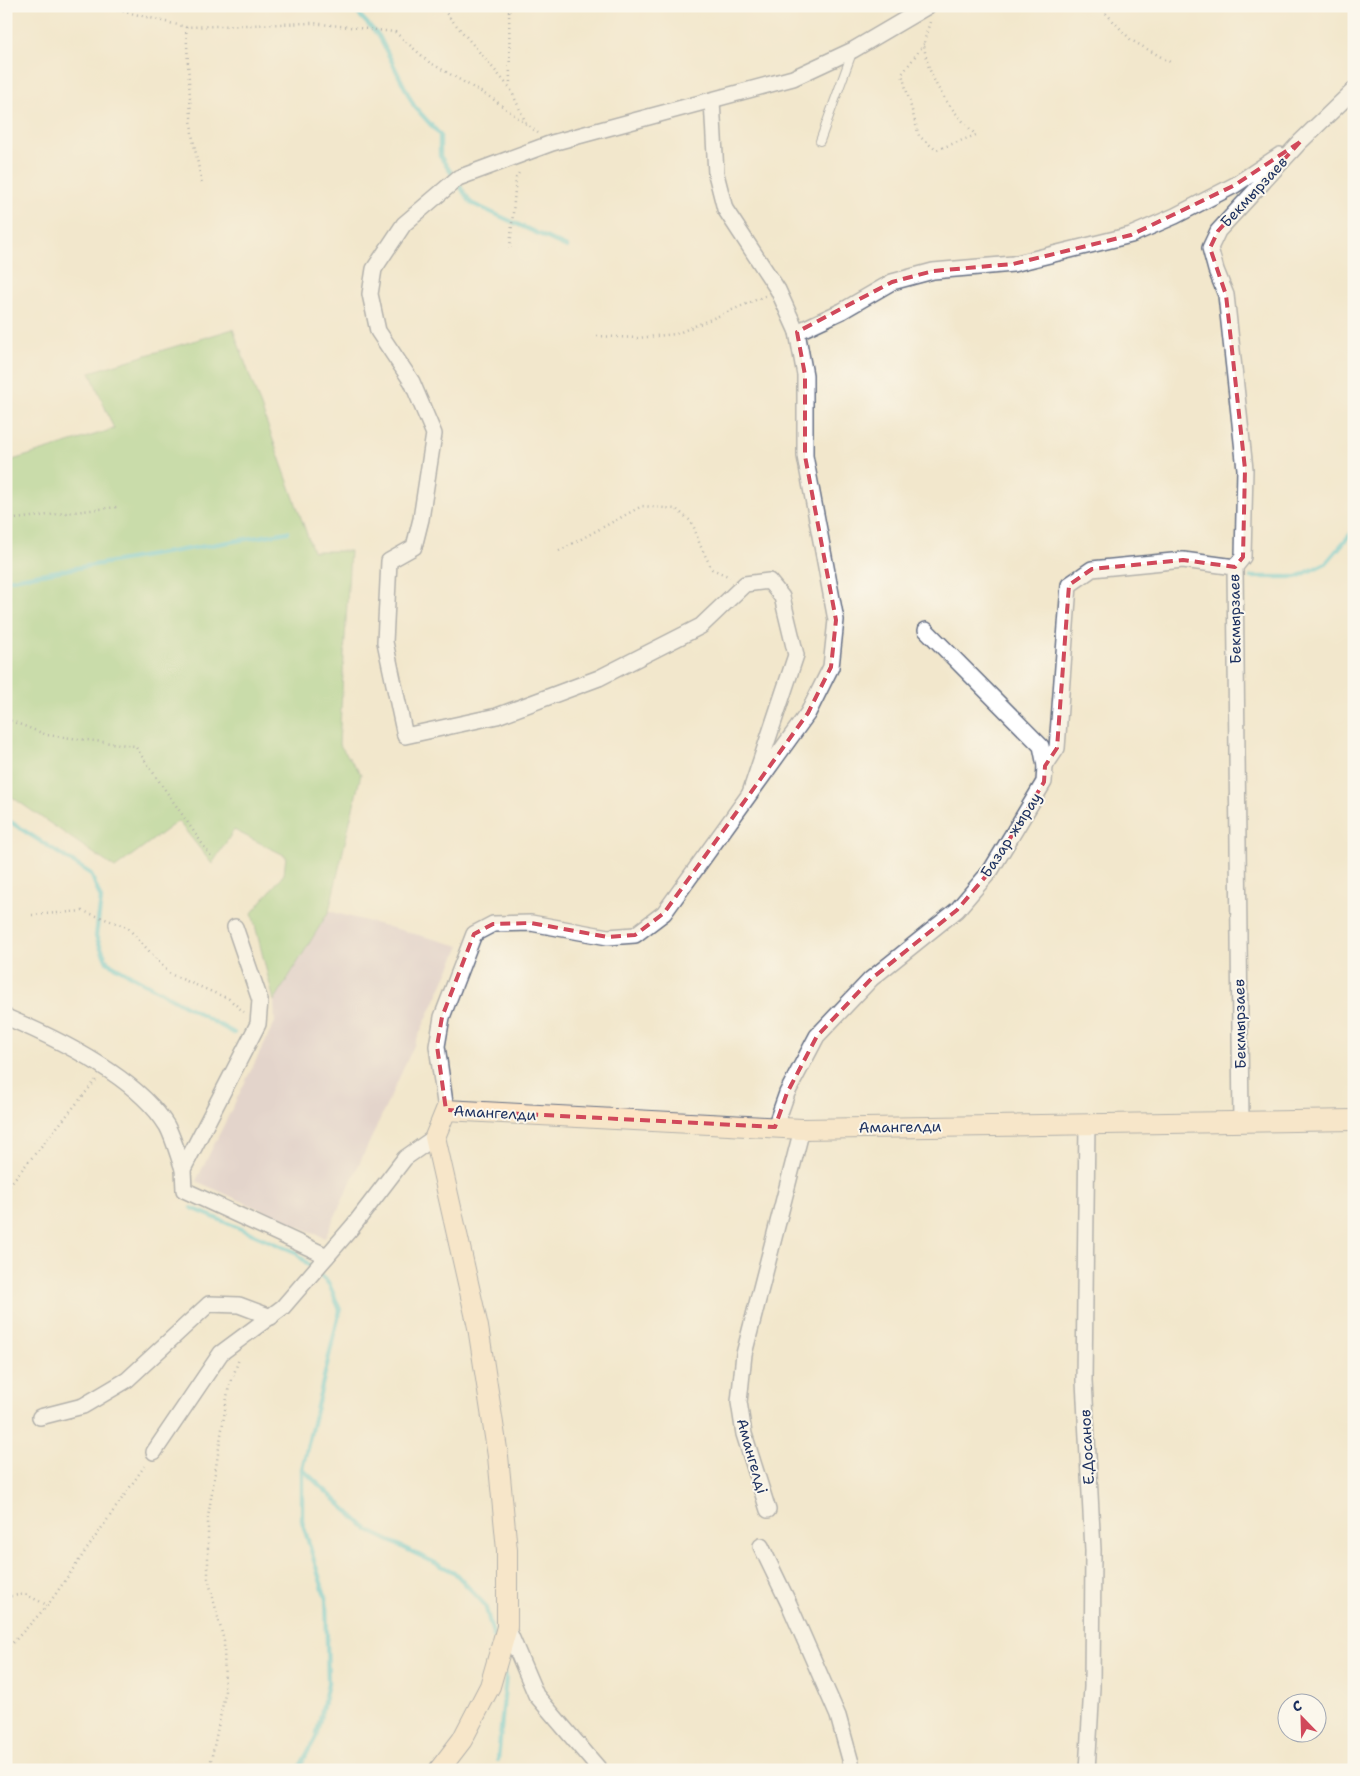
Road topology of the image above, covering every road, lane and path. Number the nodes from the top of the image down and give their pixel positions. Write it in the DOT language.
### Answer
graph roads {
  1 [pos="102,6"];
  2 [pos="440,6"];
  3 [pos="510,6"];
  4 [pos="1099,6"];
  5 [pos="930,11"];
  6 [pos="186,27"];
  7 [pos="924,44"];
  8 [pos="853,50"];
  9 [pos="1170,62"];
  10 [pos="510,88"];
  11 [pos="1354,90"];
  12 [pos="712,100"];
  13 [pos="527,124"];
  14 [pos="820,141"];
  15 [pos="1300,142"];
  16 [pos="552,144"];
  17 [pos="529,152"];
  18 [pos="202,184"];
  19 [pos="510,248"];
  20 [pos="778,290"];
  21 [pos="797,332"];
  22 [pos="597,336"];
  23 [pos="117,507"];
  24 [pos="6,520"];
  25 [pos="559,551"];
  26 [pos="1235,567"];
  27 [pos="745,584"];
  28 [pos="926,630"];
  29 [pos="6,719"];
  30 [pos="1045,766"];
  31 [pos="750,793"];
  32 [pos="212,858"];
  33 [pos="32,915"];
  34 [pos="235,928"];
  35 [pos="6,1017"];
  36 [pos="258,1024"];
  37 [pos="105,1069"];
  38 [pos="446,1110"];
  39 [pos="1354,1120"];
  40 [pos="1241,1122"];
  41 [pos="1087,1123"];
  42 [pos="775,1127"];
  43 [pos="802,1129"];
  44 [pos="436,1136"];
  45 [pos="183,1169"];
  46 [pos="6,1189"];
  47 [pos="327,1256"];
  48 [pos="271,1316"];
  49 [pos="248,1334"];
  50 [pos="40,1417"];
  51 [pos="154,1452"];
  52 [pos="768,1510"];
  53 [pos="761,1546"];
  54 [pos="6,1597"];
  55 [pos="48,1606"];
  56 [pos="507,1627"];
  57 [pos="6,1650"];
  58 [pos="209,1770"];
  59 [pos="439,1770"];
  60 [pos="600,1770"];
  61 [pos="852,1770"];
  62 [pos="1087,1770"];
  1 -- 6 [label="path"];
  2 -- 10 [label="path"];
  3 -- 10 [label="path"];
  4 -- 9 [label="path"];
  5 -- 7 [label="path"];
  5 -- 8 [label="street"];
  6 -- 13 [label="path"];
  6 -- 18 [label="path"];
  7 -- 7 [label="path"];
  8 -- 12 [label="street"];
  8 -- 14 [label="lane"];
  10 -- 13 [label="path"];
  11 -- 15 [label="street, Бекмырзаев"];
  12 -- 16 [label="street"];
  12 -- 20 [label="street"];
  13 -- 16 [label="path"];
  15 -- 21 [label="street"];
  15 -- 26 [label="street, Бекмырзаев"];
  16 -- 17 [label="street"];
  17 -- 19 [label="path"];
  17 -- 27 [label="street"];
  20 -- 21 [label="street"];
  20 -- 22 [label="path"];
  21 -- 31 [label="street"];
  23 -- 24 [label="path"];
  25 -- 27 [label="path"];
  26 -- 30 [label="street"];
  26 -- 40 [label="street, Бекмырзаев"];
  27 -- 31 [label="street"];
  28 -- 30 [label="street"];
  29 -- 32 [label="path"];
  30 -- 42 [label="street, Базар жырау"];
  31 -- 38 [label="street"];
  33 -- 36 [label="path"];
  34 -- 36 [label="street"];
  35 -- 37 [label="street"];
  36 -- 45 [label="street"];
  37 -- 45 [label="street"];
  37 -- 46 [label="path"];
  38 -- 42 [label="main road, Амангелди"];
  38 -- 44 [label="main road"];
  39 -- 40 [label="main road, Амангелди"];
  40 -- 41 [label="main road, Амангелди"];
  41 -- 43 [label="main road, Амангелди"];
  41 -- 62 [label="street, Е.Досанов"];
  42 -- 43 [label="main road, Амангелди"];
  43 -- 52 [label="street, Амангелді"];
  44 -- 47 [label="street"];
  44 -- 56 [label="main road"];
  45 -- 47 [label="street"];
  47 -- 48 [label="street"];
  48 -- 49 [label="street"];
  48 -- 50 [label="street"];
  49 -- 51 [label="street"];
  49 -- 58 [label="path"];
  51 -- 55 [label="path"];
  53 -- 61 [label="street"];
  54 -- 55 [label="path"];
  55 -- 57 [label="path"];
  56 -- 59 [label="main road"];
  56 -- 60 [label="street"];
}
